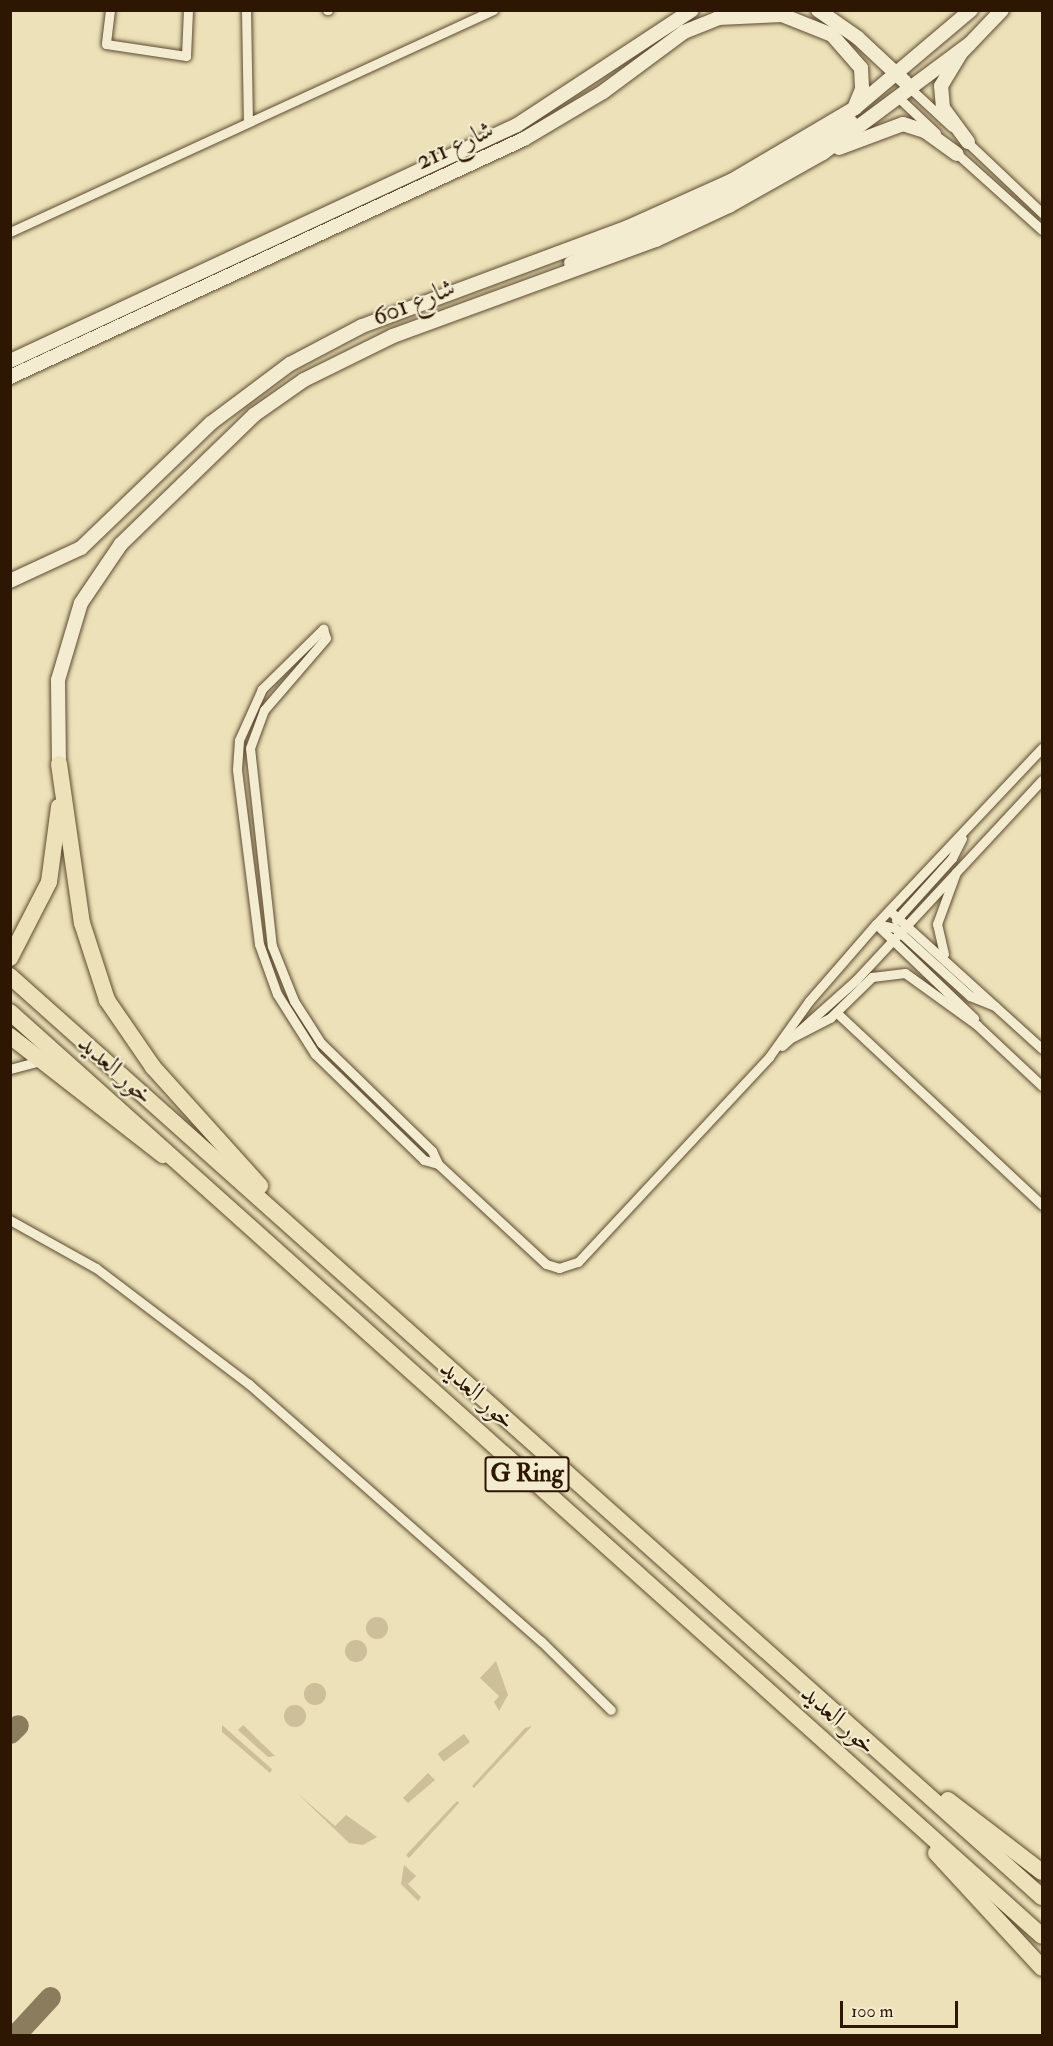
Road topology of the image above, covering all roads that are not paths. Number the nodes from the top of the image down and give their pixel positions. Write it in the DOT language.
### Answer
graph roads {
  1 [pos="110,10"];
  2 [pos="188,10"];
  3 [pos="246,10"];
  4 [pos="493,10"];
  5 [pos="692,10"];
  6 [pos="818,10"];
  7 [pos="971,10"];
  8 [pos="1002,10"];
  9 [pos="969,44"];
  10 [pos="905,83"];
  11 [pos="901,100"];
  12 [pos="855,108"];
  13 [pos="248,122"];
  14 [pos="968,142"];
  15 [pos="823,153"];
  16 [pos="957,154"];
  17 [pos="1042,213"];
  18 [pos="1042,230"];
  19 [pos="10,232"];
  20 [pos="541,279"];
  21 [pos="10,361"];
  22 [pos="10,377"];
  23 [pos="10,580"];
  24 [pos="1042,748"];
  25 [pos="59,764"];
  26 [pos="1042,780"];
  27 [pos="963,832"];
  28 [pos="956,872"];
  29 [pos="890,910"];
  30 [pos="898,918"];
  31 [pos="876,924"];
  32 [pos="900,927"];
  33 [pos="893,939"];
  34 [pos="10,958"];
  35 [pos="949,961"];
  36 [pos="10,976"];
  37 [pos="998,1006"];
  38 [pos="10,1012"];
  39 [pos="837,1013"];
  40 [pos="977,1025"];
  41 [pos="10,1036"];
  42 [pos="791,1038"];
  43 [pos="1042,1049"];
  44 [pos="769,1057"];
  45 [pos="45,1061"];
  46 [pos="10,1069"];
  47 [pos="1042,1086"];
  48 [pos="180,1161"];
  49 [pos="438,1164"];
  50 [pos="1042,1206"];
  51 [pos="10,1220"];
  52 [pos="292,1226"];
  53 [pos="611,1710"];
  54 [pos="884,1755"];
  55 [pos="892,1803"];
  56 [pos="1042,1872"];
  57 [pos="1042,1897"];
  58 [pos="1042,1936"];
  59 [pos="1042,1968"];
  1 -- 2 [label="street"];
  3 -- 13 [label="street"];
  4 -- 13 [label="street"];
  5 -- 21 [label="main road, شارع 211"];
  6 -- 10 [label="main road"];
  7 -- 10 [label="main road"];
  8 -- 9 [label="main road"];
  9 -- 10 [label="main road"];
  9 -- 14 [label="main road"];
  10 -- 11 [label="main road"];
  10 -- 12 [label="main road, شارع 601"];
  10 -- 14 [label="street"];
  10 -- 20 [label="main road"];
  11 -- 15 [label="main road, شارع 601"];
  11 -- 16 [label="street"];
  12 -- 22 [label="main road, شارع 211"];
  12 -- 23 [label="main road, شارع 601"];
  13 -- 19 [label="street"];
  14 -- 17 [label="street"];
  15 -- 16 [label="main road"];
  15 -- 20 [label="main road, شارع 601"];
  16 -- 18 [label="street"];
  20 -- 25 [label="main road, شارع 601"];
  24 -- 27 [label="street"];
  25 -- 34 [label="highway"];
  25 -- 52 [label="highway"];
  26 -- 28 [label="street"];
  27 -- 29 [label="street"];
  27 -- 30 [label="street"];
  28 -- 32 [label="street"];
  28 -- 35 [label="street"];
  29 -- 30 [label="street"];
  29 -- 31 [label="street"];
  30 -- 32 [label="street"];
  31 -- 32 [label="street"];
  31 -- 33 [label="street"];
  31 -- 44 [label="street"];
  32 -- 33 [label="street"];
  32 -- 35 [label="street"];
  32 -- 37 [label="street"];
  33 -- 40 [label="street"];
  33 -- 42 [label="street"];
  35 -- 37 [label="street"];
  36 -- 52 [label="highway, خور العديد / G Ring"];
  37 -- 43 [label="street"];
  38 -- 48 [label="highway, خور العديد / G Ring"];
  39 -- 40 [label="street"];
  39 -- 42 [label="street"];
  39 -- 50 [label="street"];
  40 -- 47 [label="street"];
  41 -- 45 [label="highway"];
  42 -- 44 [label="street"];
  44 -- 49 [label="street"];
  45 -- 46 [label="street"];
  45 -- 48 [label="highway"];
  48 -- 55 [label="highway, خور العديد / G Ring"];
  49 -- 49 [label="street"];
  51 -- 53 [label="street"];
  52 -- 54 [label="highway, خور العديد / G Ring"];
  54 -- 56 [label="highway"];
  54 -- 57 [label="highway, خور العديد / G Ring"];
  55 -- 58 [label="highway, خور العديد / G Ring"];
  55 -- 59 [label="highway"];
}
